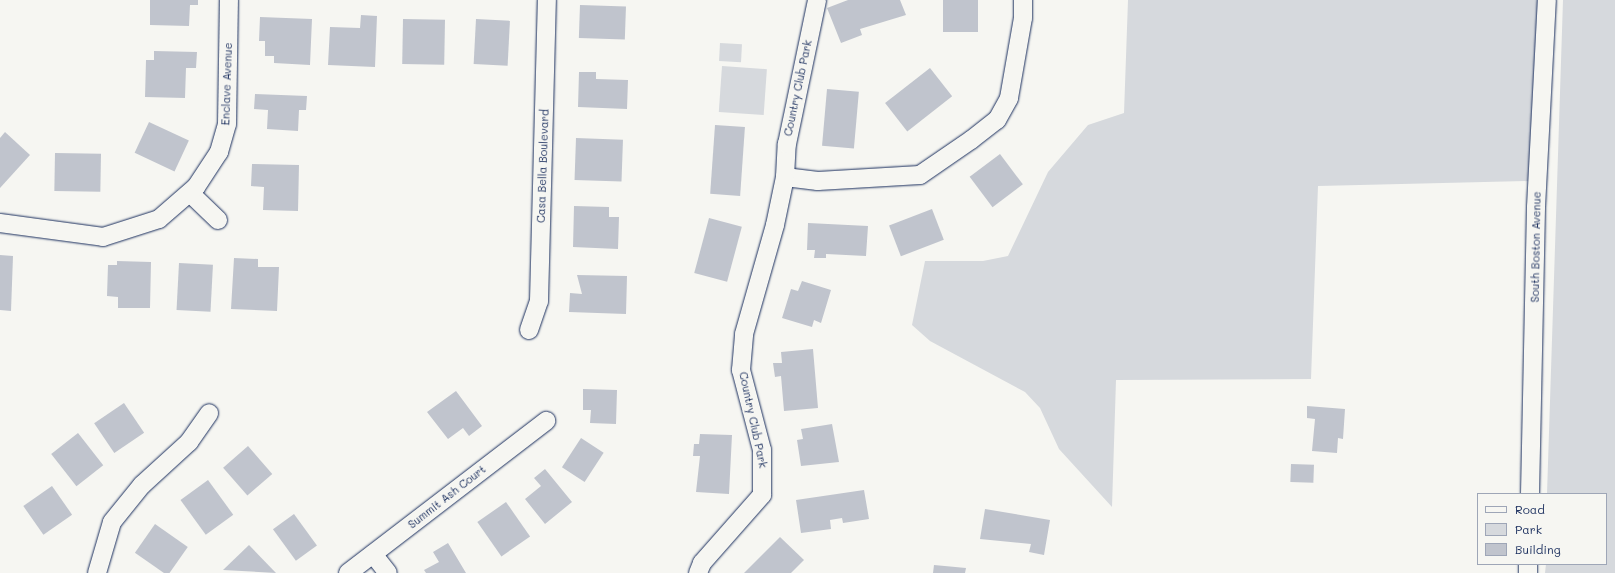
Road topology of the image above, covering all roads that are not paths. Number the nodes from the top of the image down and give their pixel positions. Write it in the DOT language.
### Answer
graph roads {
  1 [pos="229,0"];
  2 [pos="548,0"];
  3 [pos="817,0"];
  4 [pos="1022,0"];
  5 [pos="1547,0"];
  6 [pos="785,177"];
  7 [pos="190,193"];
  8 [pos="218,220"];
  9 [pos="0,223"];
  10 [pos="529,330"];
  11 [pos="209,413"];
  12 [pos="546,421"];
  13 [pos="1530,493"];
  14 [pos="373,554"];
  15 [pos="97,573"];
  16 [pos="348,573"];
  17 [pos="388,573"];
  18 [pos="698,573"];
  1 -- 7 [label="street, Enclave Avenue"];
  2 -- 10 [label="street, Casa Bella Boulevard"];
  3 -- 6 [label="street, Country Club Park"];
  4 -- 6 [label="street"];
  5 -- 13 [label="street, South Boston Avenue"];
  6 -- 18 [label="street, Country Club Park"];
  7 -- 8 [label="street"];
  7 -- 9 [label="street, Enclave Avenue"];
  11 -- 15 [label="street"];
  12 -- 14 [label="street, Summit Ash Court"];
  14 -- 16 [label="street, Summit Ash Court"];
  14 -- 17 [label="street"];
}
